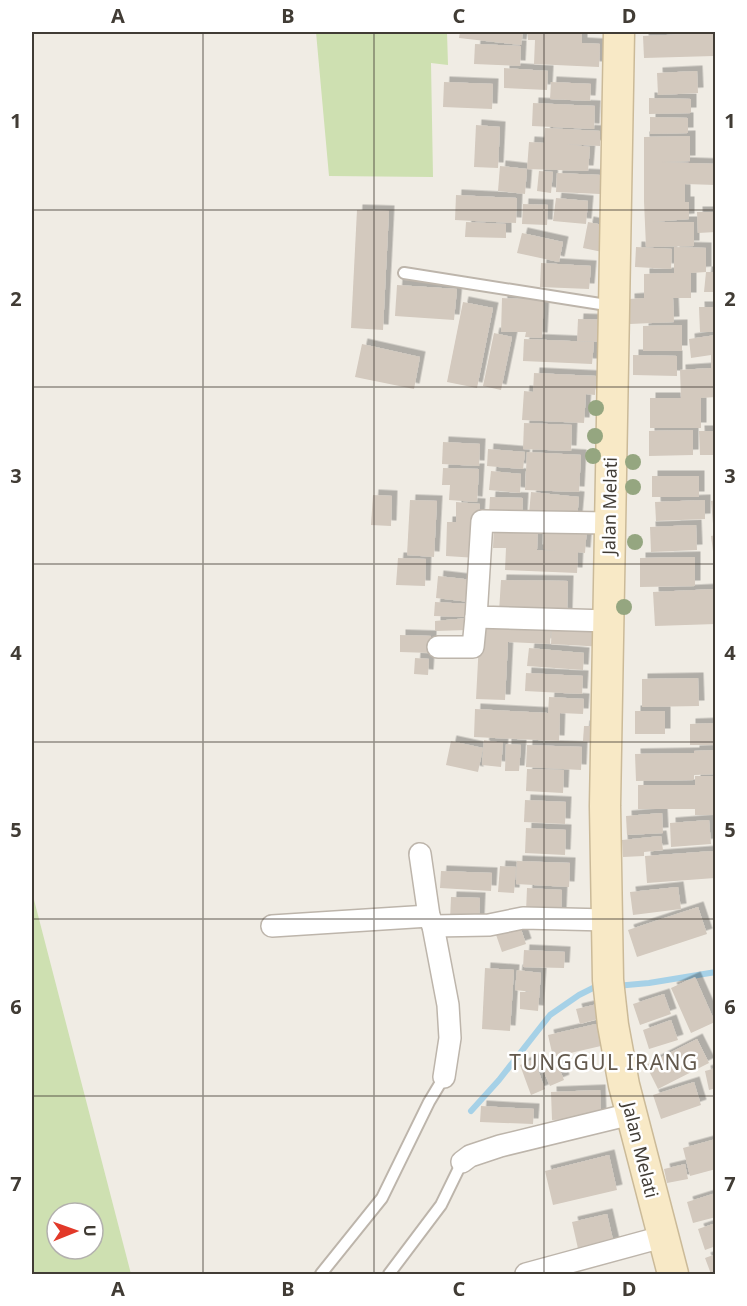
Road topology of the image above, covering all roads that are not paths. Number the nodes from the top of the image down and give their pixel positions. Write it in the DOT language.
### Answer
graph roads {
  1 [pos="619,32"];
  2 [pos="404,273"];
  3 [pos="614,306"];
  4 [pos="609,523"];
  5 [pos="476,617"];
  6 [pos="608,621"];
  7 [pos="438,647"];
  8 [pos="420,854"];
  9 [pos="607,920"];
  10 [pos="431,921"];
  11 [pos="272,926"];
  12 [pos="444,1077"];
  13 [pos="631,1114"];
  14 [pos="462,1162"];
  15 [pos="663,1237"];
  16 [pos="321,1275"];
  17 [pos="389,1275"];
  18 [pos="526,1275"];
  19 [pos="672,1275"];
  1 -- 3 [label="main road, Jalan Melati"];
  2 -- 3 [label="lane"];
  3 -- 4 [label="main road, Jalan Melati"];
  4 -- 5 [label="street"];
  4 -- 6 [label="main road, Jalan Melati"];
  5 -- 6 [label="street"];
  5 -- 7 [label="street"];
  6 -- 9 [label="main road, Jalan Melati"];
  8 -- 10 [label="street"];
  9 -- 10 [label="street"];
  9 -- 13 [label="main road, Jalan Melati"];
  10 -- 11 [label="street"];
  10 -- 12 [label="street"];
  12 -- 16 [label="lane"];
  13 -- 14 [label="street"];
  13 -- 15 [label="main road, Jalan Melati"];
  14 -- 17 [label="lane"];
  15 -- 18 [label="street"];
  15 -- 19 [label="main road, Jalan Melati"];
}
